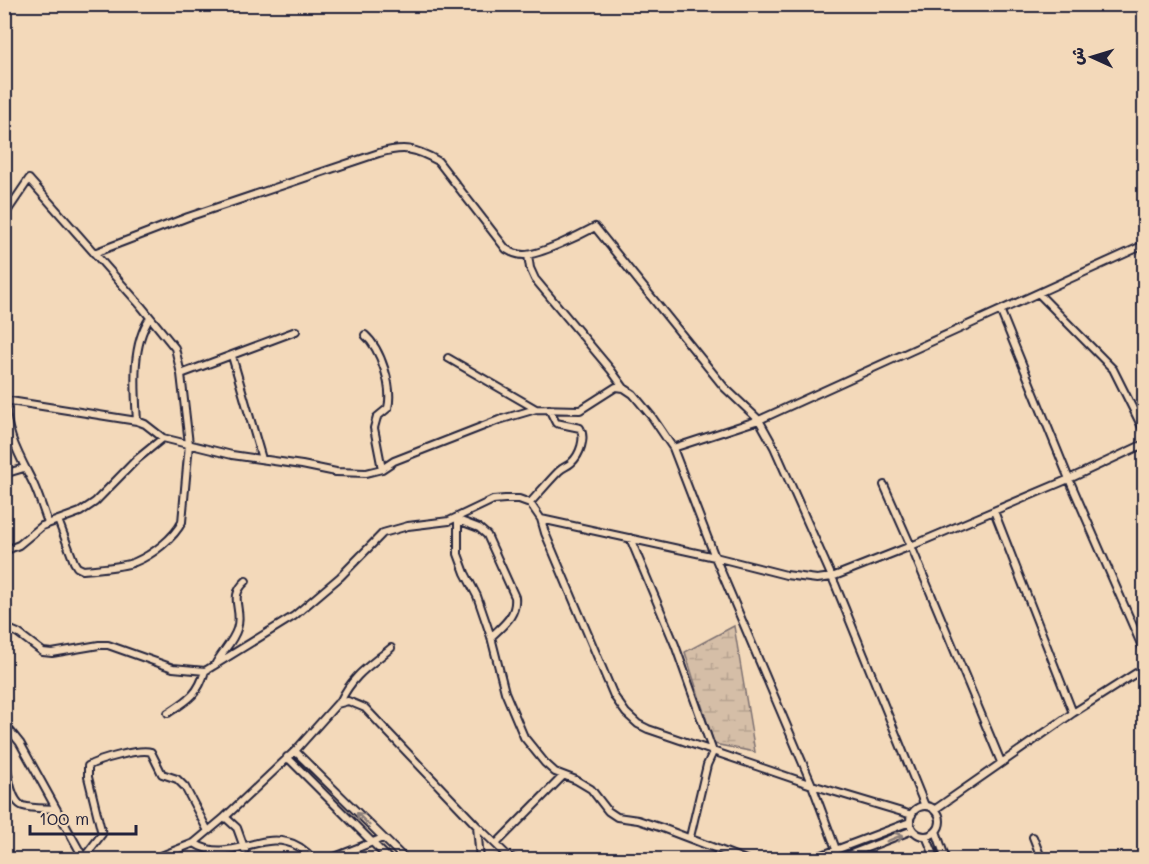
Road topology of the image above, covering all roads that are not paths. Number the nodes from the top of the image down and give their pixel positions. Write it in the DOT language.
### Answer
graph roads {
  1 [pos="4,216"];
  2 [pos="1144,245"];
  3 [pos="94,253"];
  4 [pos="528,255"];
  5 [pos="1039,294"];
  6 [pos="1001,312"];
  7 [pos="150,318"];
  8 [pos="296,332"];
  9 [pos="365,335"];
  10 [pos="232,356"];
  11 [pos="448,358"];
  12 [pos="181,374"];
  13 [pos="624,388"];
  14 [pos="5,400"];
  15 [pos="536,409"];
  16 [pos="549,409"];
  17 [pos="759,420"];
  18 [pos="136,421"];
  19 [pos="1144,431"];
  20 [pos="163,438"];
  21 [pos="189,444"];
  22 [pos="1144,444"];
  23 [pos="673,448"];
  24 [pos="262,459"];
  25 [pos="24,468"];
  26 [pos="382,469"];
  27 [pos="4,474"];
  28 [pos="1069,479"];
  29 [pos="884,485"];
  30 [pos="530,503"];
  31 [pos="994,511"];
  32 [pos="458,518"];
  33 [pos="541,519"];
  34 [pos="58,520"];
  35 [pos="48,523"];
  36 [pos="630,538"];
  37 [pos="911,546"];
  38 [pos="4,550"];
  39 [pos="715,557"];
  40 [pos="832,577"];
  41 [pos="246,581"];
  42 [pos="4,627"];
  43 [pos="491,637"];
  44 [pos="391,648"];
  45 [pos="1144,651"];
  46 [pos="215,666"];
  47 [pos="1144,668"];
  48 [pos="205,671"];
  49 [pos="340,702"];
  50 [pos="168,713"];
  51 [pos="1073,713"];
  52 [pos="4,723"];
  53 [pos="4,745"];
  54 [pos="295,750"];
  55 [pos="713,752"];
  56 [pos="287,758"];
  57 [pos="1001,762"];
  58 [pos="563,776"];
  59 [pos="812,785"];
  60 [pos="925,806"];
  61 [pos="56,809"];
  62 [pos="934,810"];
  63 [pos="225,817"];
  64 [pos="911,819"];
  65 [pos="477,826"];
  66 [pos="913,830"];
  67 [pos="208,831"];
  68 [pos="936,831"];
  69 [pos="926,836"];
  70 [pos="690,837"];
  71 [pos="1033,837"];
  72 [pos="383,838"];
  73 [pos="194,843"];
  74 [pos="373,843"];
  75 [pos="496,844"];
  76 [pos="836,849"];
  77 [pos="245,850"];
  78 [pos="509,857"];
  79 [pos="82,858"];
  80 [pos="839,859"];
  81 [pos="151,860"];
  82 [pos="314,860"];
  83 [pos="327,860"];
  84 [pos="390,860"];
  85 [pos="406,860"];
  86 [pos="480,860"];
  87 [pos="494,860"];
  88 [pos="517,860"];
  89 [pos="746,860"];
  90 [pos="809,860"];
  91 [pos="936,860"];
  92 [pos="946,860"];
  93 [pos="1042,860"];
  1 -- 3 [label="street"];
  2 -- 5 [label="street"];
  3 -- 4 [label="street"];
  3 -- 7 [label="street"];
  4 -- 13 [label="street"];
  4 -- 17 [label="street"];
  5 -- 6 [label="street"];
  5 -- 19 [label="street"];
  6 -- 17 [label="street"];
  6 -- 28 [label="street"];
  7 -- 12 [label="street"];
  7 -- 18 [label="street"];
  8 -- 10 [label="street"];
  9 -- 26 [label="street"];
  10 -- 12 [label="street"];
  10 -- 24 [label="street"];
  11 -- 15 [label="street"];
  12 -- 21 [label="street"];
  13 -- 16 [label="street"];
  13 -- 23 [label="street"];
  14 -- 18 [label="street"];
  14 -- 25 [label="street"];
  15 -- 16 [label="street"];
  15 -- 26 [label="street"];
  16 -- 30 [label="street"];
  17 -- 23 [label="street"];
  17 -- 40 [label="street"];
  18 -- 20 [label="street"];
  20 -- 21 [label="street"];
  20 -- 34 [label="street"];
  21 -- 24 [label="street"];
  21 -- 34 [label="street"];
  22 -- 28 [label="street"];
  23 -- 39 [label="street"];
  24 -- 26 [label="street"];
  25 -- 27 [label="street"];
  25 -- 35 [label="street"];
  28 -- 31 [label="street"];
  28 -- 45 [label="street"];
  29 -- 37 [label="street"];
  30 -- 32 [label="street"];
  30 -- 33 [label="street"];
  31 -- 37 [label="street"];
  31 -- 51 [label="street"];
  32 -- 43 [label="street"];
  32 -- 43 [label="street"];
  32 -- 46 [label="street"];
  33 -- 36 [label="street"];
  33 -- 55 [label="street"];
  34 -- 35 [label="street"];
  35 -- 38 [label="street"];
  36 -- 39 [label="street"];
  36 -- 55 [label="street"];
  37 -- 40 [label="street"];
  37 -- 57 [label="street"];
  39 -- 40 [label="street"];
  39 -- 59 [label="street"];
  40 -- 60 [label="street"];
  41 -- 46 [label="street"];
  42 -- 48 [label="street"];
  43 -- 58 [label="street"];
  44 -- 49 [label="street"];
  46 -- 48 [label="street"];
  47 -- 51 [label="street"];
  48 -- 50 [label="street"];
  49 -- 54 [label="street"];
  49 -- 65 [label="street"];
  51 -- 57 [label="street"];
  52 -- 61 [label="street"];
  53 -- 61 [label="street"];
  54 -- 56 [label="street"];
  72 -- 54 [label="street, one-way"];
  55 -- 59 [label="street"];
  55 -- 70 [label="street"];
  56 -- 63 [label="street"];
  56 -- 74 [label="street"];
  57 -- 62 [label="street"];
  58 -- 70 [label="street"];
  58 -- 75 [label="street"];
  59 -- 64 [label="street"];
  59 -- 76 [label="street"];
  60 -- 62 [label="street"];
  60 -- 64 [label="street"];
  61 -- 79 [label="street"];
  62 -- 68 [label="street"];
  63 -- 67 [label="street"];
  63 -- 77 [label="street"];
  64 -- 66 [label="street"];
  64 -- 76 [label="street"];
  65 -- 75 [label="street"];
  65 -- 86 [label="street"];
  66 -- 69 [label="street"];
  80 -- 66 [label="street, one-way"];
  67 -- 73 [label="street"];
  67 -- 79 [label="street"];
  68 -- 69 [label="street"];
  68 -- 92 [label="street"];
  69 -- 91 [label="street"];
  70 -- 89 [label="street"];
  71 -- 93 [label="street"];
  72 -- 74 [label="street"];
  72 -- 85 [label="street"];
  73 -- 77 [label="street"];
  73 -- 81 [label="street"];
  74 -- 83 [label="street"];
  74 -- 84 [label="street"];
  75 -- 78 [label="street"];
  76 -- 80 [label="street"];
  76 -- 90 [label="street"];
  77 -- 82 [label="street"];
  78 -- 87 [label="street"];
  78 -- 88 [label="street"];
}
